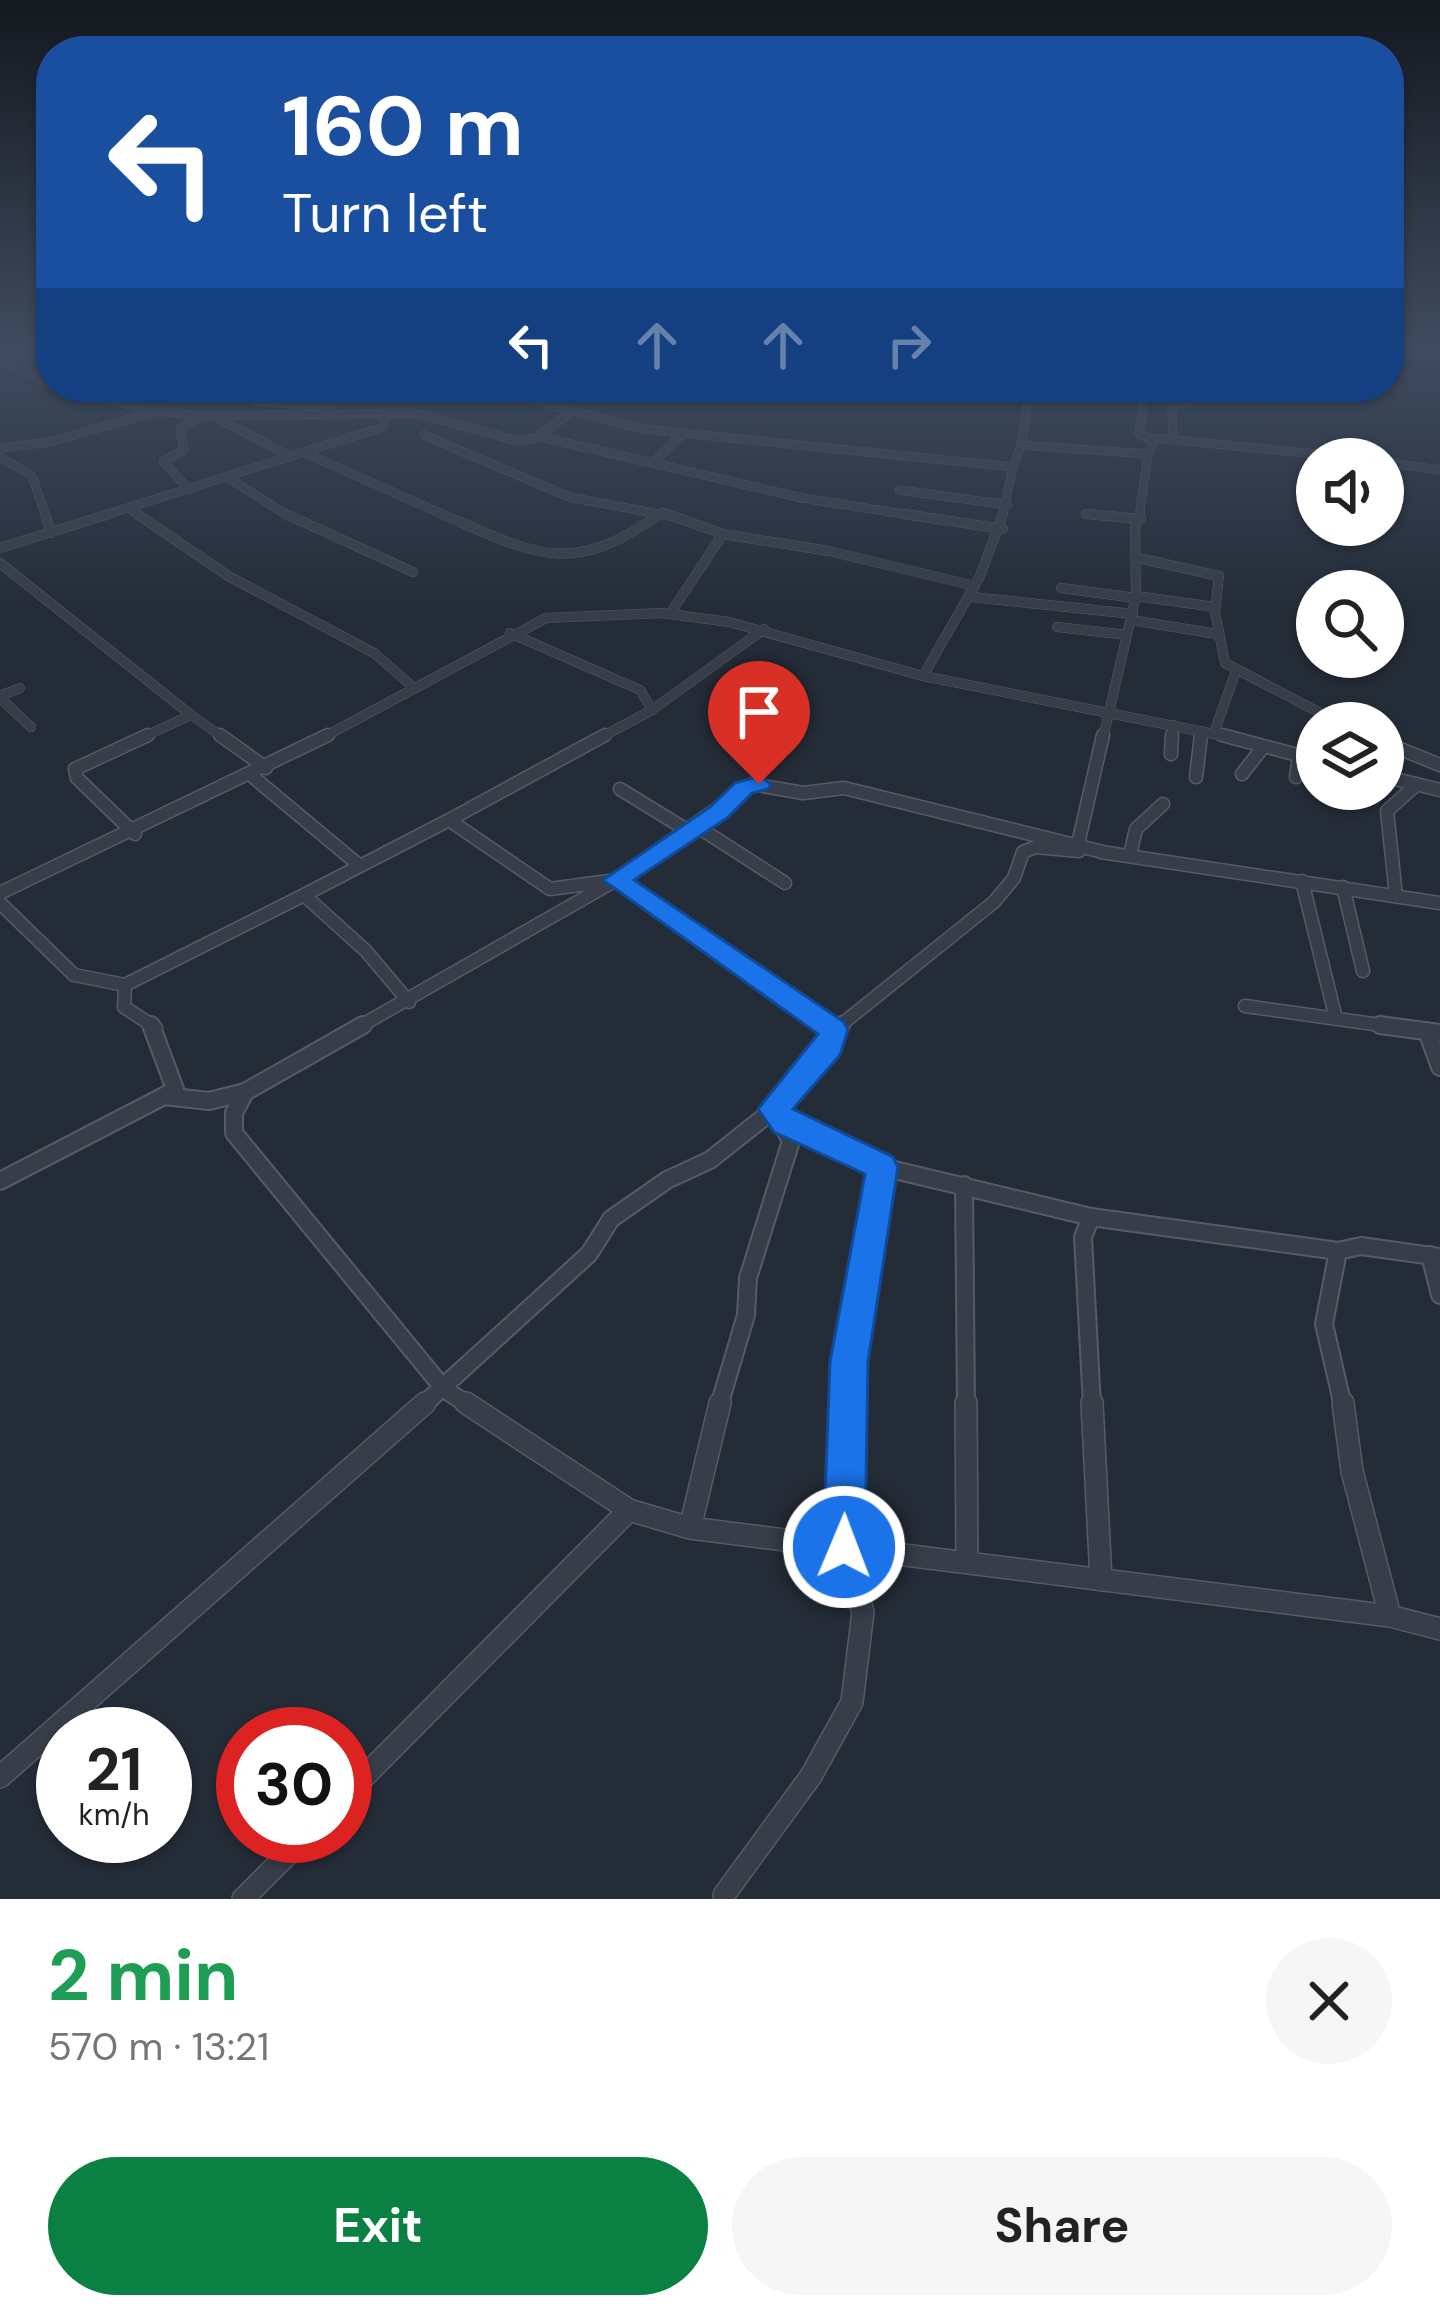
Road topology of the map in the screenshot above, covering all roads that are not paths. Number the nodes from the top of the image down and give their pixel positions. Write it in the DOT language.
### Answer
graph roads {
  1 [pos="682,434"];
  2 [pos="76,435"];
  3 [pos="181,435"];
  4 [pos="246,435"];
  5 [pos="359,435"];
  6 [pos="424,435"];
  7 [pos="500,435"];
  8 [pos="540,435"];
  9 [pos="688,435"];
  10 [pos="1023,435"];
  11 [pos="1140,435"];
  12 [pos="1173,435"];
  13 [pos="537,437"];
  14 [pos="1151,439"];
  15 [pos="1173,440"];
  16 [pos="1021,445"];
  17 [pos="0,448"];
  18 [pos="305,452"];
  19 [pos="1296,452"];
  20 [pos="1148,454"];
  21 [pos="0,457"];
  22 [pos="291,457"];
  23 [pos="656,460"];
  24 [pos="1404,465"];
  25 [pos="1013,467"];
  26 [pos="1440,470"];
  27 [pos="227,477"];
  28 [pos="189,490"];
  29 [pos="899,490"];
  30 [pos="1008,505"];
  31 [pos="130,509"];
  32 [pos="662,512"];
  33 [pos="1086,514"];
  34 [pos="1141,519"];
  35 [pos="1003,529"];
  36 [pos="51,533"];
  37 [pos="723,534"];
  38 [pos="0,548"];
  39 [pos="1138,558"];
  40 [pos="0,563"];
  41 [pos="413,572"];
  42 [pos="1061,588"];
  43 [pos="973,591"];
  44 [pos="1136,597"];
  45 [pos="1215,608"];
  46 [pos="670,614"];
  47 [pos="1132,617"];
  48 [pos="1057,627"];
  49 [pos="764,629"];
  50 [pos="510,633"];
  51 [pos="1217,634"];
  52 [pos="1127,635"];
  53 [pos="1236,671"];
  54 [pos="923,676"];
  55 [pos="413,687"];
  56 [pos="20,688"];
  57 [pos="0,697"];
  58 [pos="1297,702"];
  59 [pos="652,710"];
  60 [pos="1112,713"];
  61 [pos="191,715"];
  62 [pos="1173,725"];
  63 [pos="31,728"];
  64 [pos="1208,732"];
  65 [pos="1264,746"];
  66 [pos="1404,751"];
  67 [pos="1171,754"];
  68 [pos="1296,754"];
  69 [pos="1440,766"];
  70 [pos="266,768"];
  71 [pos="1242,774"];
  72 [pos="252,776"];
  73 [pos="1196,777"];
  74 [pos="1404,781"];
  75 [pos="1417,784"];
  76 [pos="620,789"];
  77 [pos="1440,790"];
  78 [pos="1163,804"];
  79 [pos="449,820"];
  80 [pos="694,830"];
  81 [pos="135,834"];
  82 [pos="1078,844"];
  83 [pos="1107,853"];
  84 [pos="1130,855"];
  85 [pos="360,866"];
  86 [pos="616,880"];
  87 [pos="1301,881"];
  88 [pos="785,883"];
  89 [pos="1343,887"];
  90 [pos="0,893"];
  91 [pos="304,895"];
  92 [pos="1396,896"];
  93 [pos="0,903"];
  94 [pos="1440,903"];
  95 [pos="1363,971"];
  96 [pos="124,985"];
  97 [pos="409,1003"];
  98 [pos="1245,1006"];
  99 [pos="1336,1019"];
  100 [pos="834,1030"];
  101 [pos="1433,1032"];
  102 [pos="1440,1067"];
  103 [pos="245,1092"];
  104 [pos="164,1096"];
  105 [pos="785,1123"];
  106 [pos="882,1167"];
  107 [pos="0,1181"];
  108 [pos="964,1184"];
  109 [pos="1091,1217"];
  110 [pos="1338,1252"];
  111 [pos="1435,1256"];
  112 [pos="1440,1294"];
  113 [pos="444,1389"];
  114 [pos="629,1510"];
  115 [pos="690,1528"];
  116 [pos="844,1547"];
  117 [pos="967,1562"];
  118 [pos="1101,1580"];
  119 [pos="1390,1616"];
  120 [pos="1440,1629"];
  121 [pos="372,1769"];
  122 [pos="0,1777"];
  123 [pos="279,1863"];
  124 [pos="724,1898"];
  125 [pos="243,1899"];
  1 -- 23 [label="street"];
  2 -- 17 [label="street"];
  3 -- 28 [label="street"];
  4 -- 22 [label="street"];
  5 -- 18 [label="street"];
  6 -- 32 [label="street"];
  7 -- 13 [label="street"];
  8 -- 13 [label="street"];
  9 -- 25 [label="street"];
  10 -- 16 [label="street"];
  11 -- 14 [label="street"];
  12 -- 15 [label="street"];
  13 -- 23 [label="street"];
  14 -- 15 [label="street"];
  14 -- 20 [label="street"];
  15 -- 19 [label="street"];
  16 -- 20 [label="street"];
  16 -- 25 [label="street"];
  18 -- 22 [label="street"];
  18 -- 32 [label="street"];
  20 -- 34 [label="street"];
  21 -- 36 [label="street"];
  22 -- 27 [label="street"];
  23 -- 35 [label="street"];
  24 -- 26 [label="street"];
  25 -- 30 [label="street"];
  27 -- 28 [label="street"];
  27 -- 41 [label="street"];
  28 -- 31 [label="street"];
  29 -- 30 [label="street"];
  30 -- 35 [label="street"];
  31 -- 36 [label="street"];
  31 -- 55 [label="street"];
  32 -- 37 [label="street"];
  33 -- 34 [label="street"];
  34 -- 39 [label="street"];
  35 -- 43 [label="street"];
  36 -- 38 [label="street"];
  37 -- 43 [label="street"];
  37 -- 46 [label="street"];
  39 -- 44 [label="street"];
  39 -- 45 [label="street"];
  40 -- 61 [label="street"];
  42 -- 44 [label="street"];
  43 -- 47 [label="street"];
  43 -- 54 [label="street"];
  44 -- 45 [label="street"];
  44 -- 47 [label="street"];
  45 -- 51 [label="street"];
  46 -- 49 [label="street"];
  46 -- 50 [label="street"];
  47 -- 51 [label="street"];
  47 -- 52 [label="street"];
  48 -- 52 [label="street"];
  49 -- 54 [label="street"];
  49 -- 59 [label="street"];
  50 -- 55 [label="street"];
  50 -- 59 [label="street"];
  51 -- 53 [label="street"];
  52 -- 60 [label="street"];
  53 -- 58 [label="street"];
  53 -- 64 [label="street"];
  54 -- 60 [label="street"];
  55 -- 70 [label="street"];
  56 -- 57 [label="street"];
  57 -- 63 [label="street"];
  59 -- 79 [label="street"];
  60 -- 62 [label="street"];
  60 -- 82 [label="street"];
  61 -- 70 [label="street"];
  61 -- 81 [label="street"];
  62 -- 64 [label="street"];
  62 -- 67 [label="street"];
  64 -- 65 [label="street"];
  64 -- 73 [label="street"];
  65 -- 68 [label="street"];
  65 -- 71 [label="street"];
  66 -- 69 [label="street"];
  70 -- 72 [label="street"];
  72 -- 81 [label="street"];
  72 -- 85 [label="street"];
  74 -- 75 [label="street"];
  75 -- 77 [label="street"];
  75 -- 92 [label="street"];
  76 -- 80 [label="street"];
  78 -- 84 [label="street"];
  79 -- 85 [label="street"];
  79 -- 86 [label="street"];
  80 -- 82 [label="street"];
  80 -- 86 [label="street"];
  80 -- 88 [label="street"];
  81 -- 90 [label="street"];
  82 -- 83 [label="street"];
  83 -- 84 [label="street"];
  83 -- 100 [label="street"];
  84 -- 87 [label="street"];
  85 -- 91 [label="street"];
  86 -- 97 [label="street"];
  86 -- 100 [label="street"];
  87 -- 89 [label="street"];
  87 -- 99 [label="street"];
  89 -- 92 [label="street"];
  89 -- 95 [label="street"];
  91 -- 96 [label="street"];
  91 -- 97 [label="street"];
  92 -- 94 [label="street"];
  93 -- 96 [label="street"];
  96 -- 104 [label="street"];
  97 -- 103 [label="street"];
  98 -- 99 [label="street"];
  99 -- 101 [label="street"];
  100 -- 105 [label="street"];
  101 -- 102 [label="street"];
  103 -- 104 [label="street"];
  103 -- 113 [label="street"];
  104 -- 107 [label="street"];
  105 -- 106 [label="street"];
  105 -- 113 [label="street"];
  105 -- 115 [label="street"];
  106 -- 108 [label="street"];
  106 -- 116 [label="street"];
  108 -- 109 [label="street"];
  108 -- 117 [label="street"];
  109 -- 110 [label="street"];
  109 -- 118 [label="street"];
  110 -- 111 [label="street"];
  110 -- 119 [label="street"];
  111 -- 112 [label="street"];
  113 -- 114 [label="street"];
  113 -- 122 [label="street"];
  114 -- 115 [label="street"];
  114 -- 121 [label="street"];
  115 -- 116 [label="street"];
  116 -- 117 [label="street"];
  116 -- 124 [label="street"];
  117 -- 118 [label="street"];
  118 -- 119 [label="street"];
  119 -- 120 [label="street"];
  123 -- 125 [label="street"];
}
